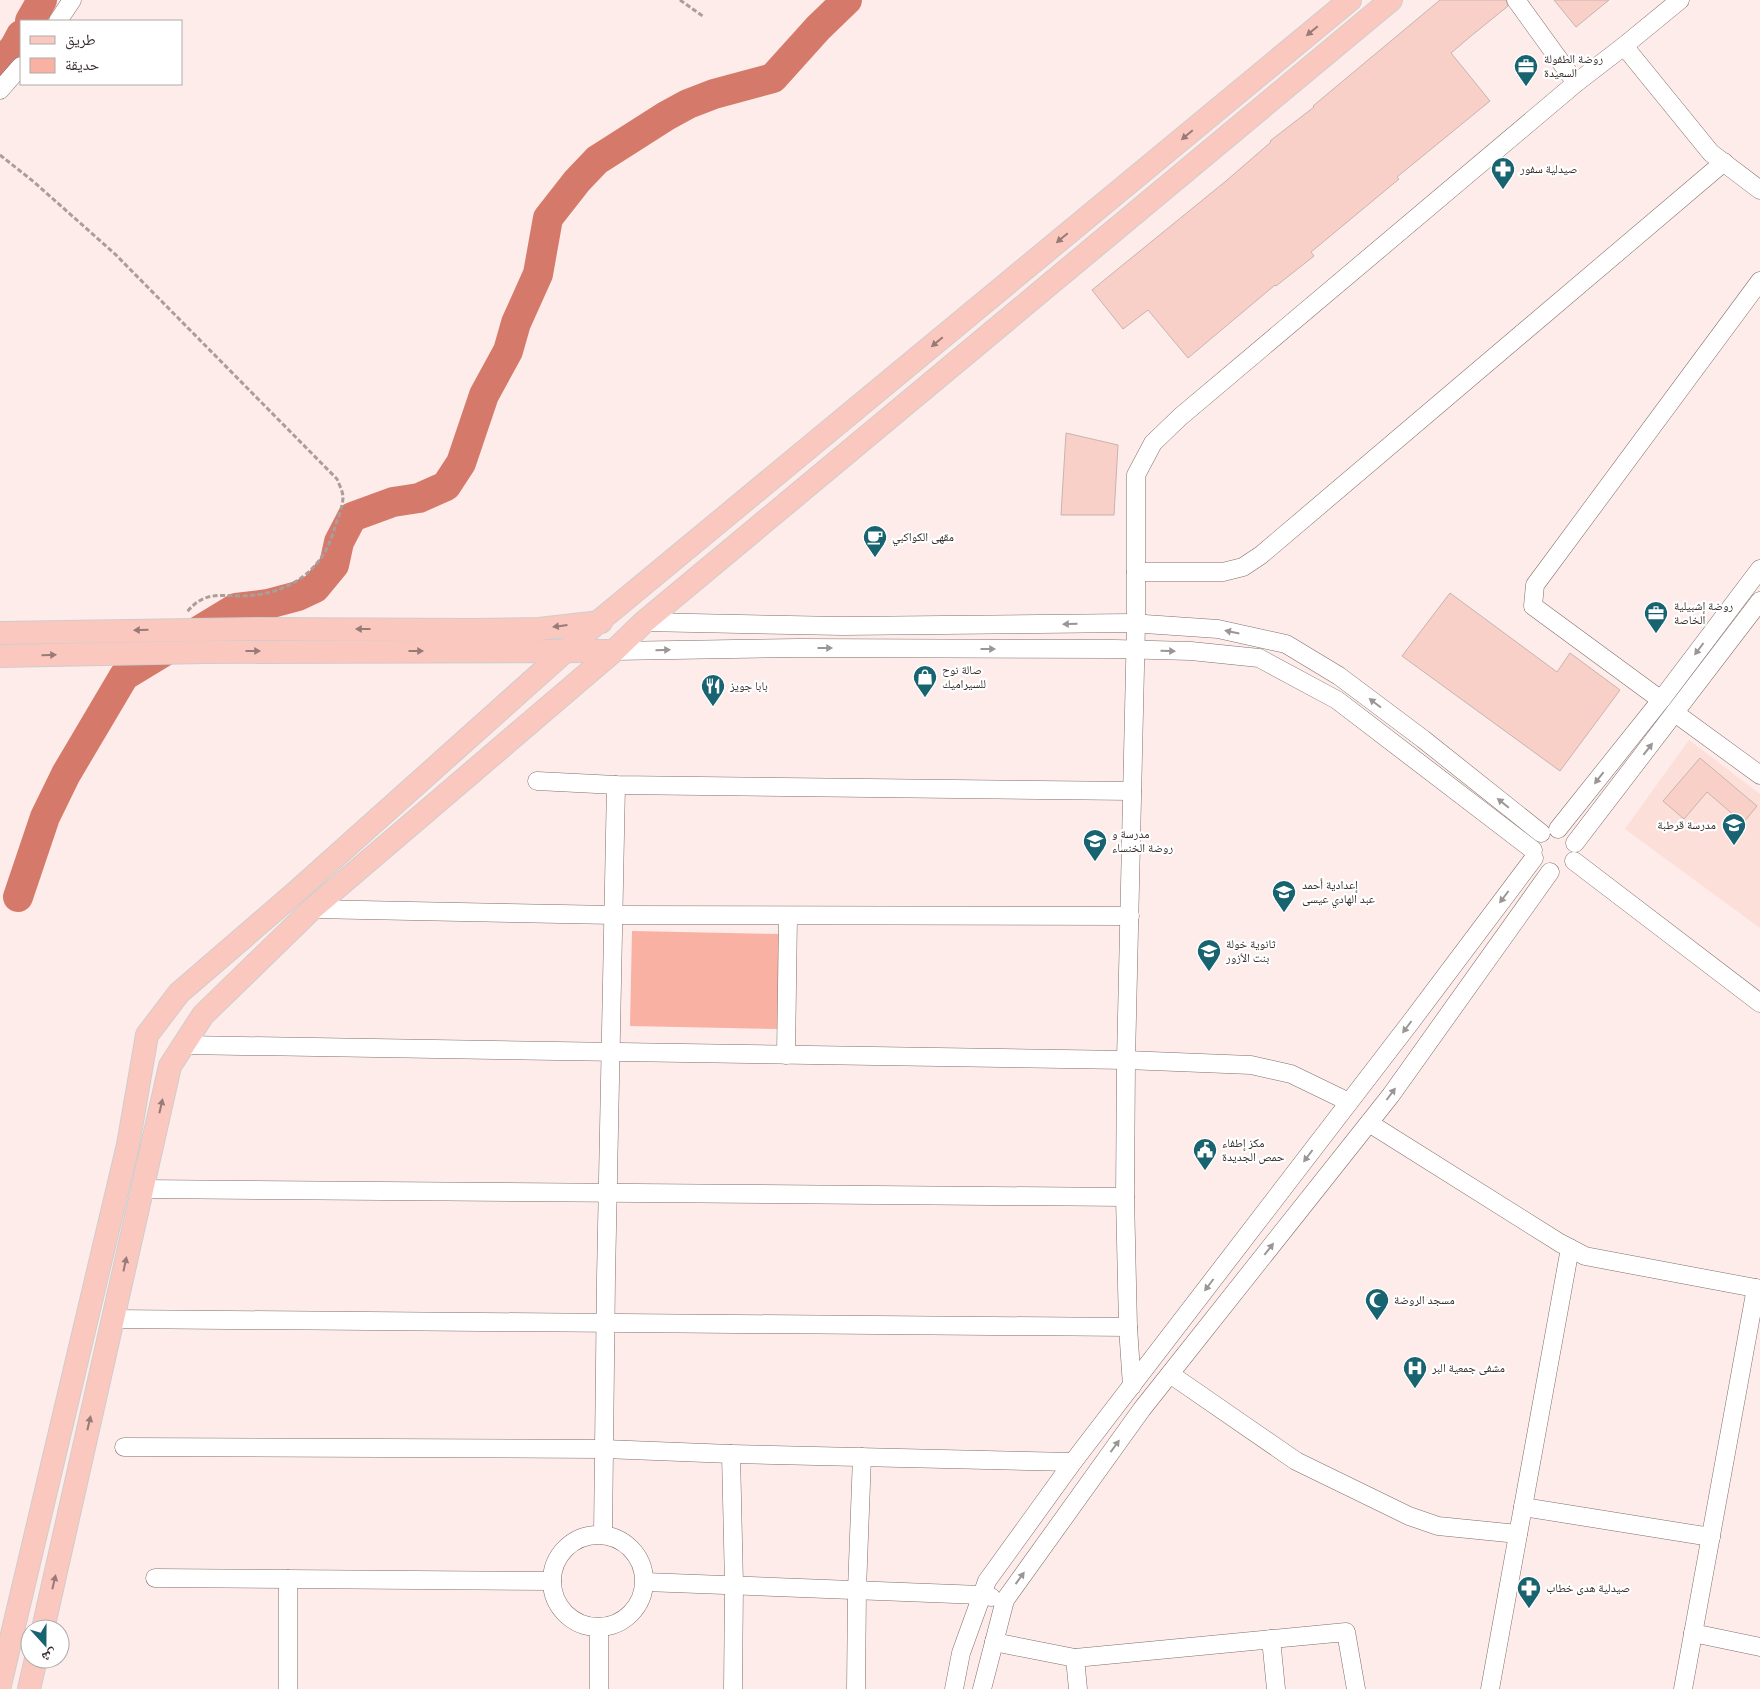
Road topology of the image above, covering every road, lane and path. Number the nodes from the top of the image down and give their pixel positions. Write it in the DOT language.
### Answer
graph roads {
  1 [pos="72,0"];
  2 [pos="680,0"];
  3 [pos="1350,0"];
  4 [pos="1391,0"];
  5 [pos="1516,0"];
  6 [pos="1680,0"];
  7 [pos="704,18"];
  8 [pos="59,20"];
  9 [pos="1624,46"];
  10 [pos="20,67"];
  11 [pos="1576,83"];
  12 [pos="0,90"];
  13 [pos="0,155"];
  14 [pos="1724,162"];
  15 [pos="1760,190"];
  16 [pos="1760,281"];
  17 [pos="1760,569"];
  18 [pos="1136,572"];
  19 [pos="1760,601"];
  20 [pos="598,622"];
  21 [pos="644,622"];
  22 [pos="1136,624"];
  23 [pos="181,629"];
  24 [pos="0,633"];
  25 [pos="1136,650"];
  26 [pos="614,651"];
  27 [pos="564,652"];
  28 [pos="0,656"];
  29 [pos="1661,700"];
  30 [pos="1675,714"];
  31 [pos="1760,775"];
  32 [pos="537,781"];
  33 [pos="616,785"];
  34 [pos="1132,791"];
  35 [pos="1550,831"];
  36 [pos="1575,843"];
  37 [pos="1533,854"];
  38 [pos="1574,861"];
  39 [pos="1550,872"];
  40 [pos="312,909"];
  41 [pos="614,915"];
  42 [pos="788,916"];
  43 [pos="1130,916"];
  44 [pos="1760,1003"];
  45 [pos="184,1045"];
  46 [pos="611,1052"];
  47 [pos="786,1055"];
  48 [pos="1126,1060"];
  49 [pos="1349,1102"];
  50 [pos="1369,1123"];
  51 [pos="142,1189"];
  52 [pos="608,1193"];
  53 [pos="1125,1197"];
  54 [pos="1570,1248"];
  55 [pos="1758,1289"];
  56 [pos="113,1319"];
  57 [pos="605,1324"];
  58 [pos="1128,1327"];
  59 [pos="1170,1374"];
  60 [pos="1132,1386"];
  61 [pos="124,1447"];
  62 [pos="604,1449"];
  63 [pos="731,1454"];
  64 [pos="862,1457"];
  65 [pos="1073,1462"];
  66 [pos="1523,1506"];
  67 [pos="1518,1534"];
  68 [pos="603,1535"];
  69 [pos="1711,1537"];
  70 [pos="155,1578"];
  71 [pos="288,1579"];
  72 [pos="552,1581"];
  73 [pos="645,1582"];
  74 [pos="734,1585"];
  75 [pos="857,1590"];
  76 [pos="981,1596"];
  77 [pos="1005,1600"];
  78 [pos="45,1619"];
  79 [pos="599,1628"];
  80 [pos="1693,1633"];
  81 [pos="1271,1639"];
  82 [pos="994,1642"];
  83 [pos="1760,1647"];
  84 [pos="1075,1658"];
  85 [pos="34,1669"];
  86 [pos="0,1685"];
  87 [pos="29,1689"];
  88 [pos="288,1689"];
  89 [pos="598,1689"];
  90 [pos="733,1689"];
  91 [pos="856,1689"];
  92 [pos="954,1689"];
  93 [pos="982,1689"];
  94 [pos="1078,1689"];
  95 [pos="1276,1689"];
  96 [pos="1356,1689"];
  97 [pos="1490,1689"];
  98 [pos="1683,1689"];
  1 -- 8 [label="street"];
  2 -- 7 [label="path"];
  3 -- 20 [label="main road, one-way"];
  4 -- 21 [label="main road"];
  5 -- 11 [label="street"];
  6 -- 9 [label="street"];
  9 -- 11 [label="street"];
  9 -- 14 [label="street"];
  10 -- 12 [label="street"];
  11 -- 18 [label="street"];
  13 -- 23 [label="path"];
  14 -- 15 [label="street"];
  14 -- 18 [label="street"];
  16 -- 29 [label="street"];
  17 -- 29 [label="street, one-way"];
  18 -- 22 [label="street"];
  19 -- 30 [label="street"];
  20 -- 21 [label="main road"];
  20 -- 23 [label="main road, one-way"];
  20 -- 27 [label="main road"];
  22 -- 21 [label="street, one-way"];
  21 -- 26 [label="main road"];
  22 -- 25 [label="street"];
  35 -- 22 [label="street, one-way"];
  23 -- 24 [label="main road, one-way"];
  26 -- 25 [label="street, one-way"];
  25 -- 34 [label="street"];
  25 -- 37 [label="street, one-way"];
  26 -- 27 [label="main road"];
  26 -- 40 [label="main road"];
  28 -- 27 [label="main road, one-way"];
  27 -- 86 [label="main road"];
  29 -- 35 [label="street, one-way"];
  30 -- 31 [label="street"];
  36 -- 30 [label="street, one-way"];
  32 -- 33 [label="street"];
  33 -- 34 [label="street"];
  33 -- 41 [label="street"];
  34 -- 43 [label="street"];
  35 -- 36 [label="street"];
  35 -- 37 [label="street"];
  36 -- 38 [label="street"];
  37 -- 39 [label="street"];
  37 -- 49 [label="street, one-way"];
  38 -- 39 [label="street"];
  38 -- 44 [label="street"];
  50 -- 39 [label="street, one-way"];
  40 -- 41 [label="street"];
  40 -- 45 [label="main road"];
  41 -- 42 [label="street"];
  41 -- 46 [label="street"];
  42 -- 43 [label="street"];
  42 -- 47 [label="street"];
  43 -- 48 [label="street"];
  45 -- 46 [label="street"];
  51 -- 45 [label="main road, one-way"];
  46 -- 47 [label="street"];
  46 -- 52 [label="street"];
  47 -- 48 [label="street"];
  48 -- 49 [label="street"];
  48 -- 53 [label="street"];
  49 -- 60 [label="street, one-way"];
  50 -- 54 [label="street"];
  59 -- 50 [label="street, one-way"];
  51 -- 52 [label="street"];
  56 -- 51 [label="main road, one-way"];
  52 -- 53 [label="street"];
  52 -- 57 [label="street"];
  53 -- 58 [label="street"];
  54 -- 55 [label="street"];
  54 -- 66 [label="street"];
  55 -- 69 [label="street"];
  56 -- 57 [label="street"];
  78 -- 56 [label="main road, one-way"];
  57 -- 58 [label="street"];
  57 -- 62 [label="street"];
  58 -- 60 [label="street"];
  59 -- 67 [label="street"];
  77 -- 59 [label="street, one-way"];
  60 -- 65 [label="street"];
  61 -- 62 [label="street"];
  62 -- 63 [label="street"];
  62 -- 68 [label="street"];
  63 -- 64 [label="street"];
  63 -- 74 [label="street"];
  64 -- 65 [label="street"];
  64 -- 75 [label="street"];
  65 -- 76 [label="street"];
  66 -- 67 [label="street"];
  66 -- 69 [label="street"];
  67 -- 97 [label="street"];
  68 -- 72 [label="street"];
  68 -- 73 [label="street"];
  69 -- 80 [label="street"];
  70 -- 71 [label="street"];
  71 -- 72 [label="street"];
  71 -- 88 [label="street"];
  72 -- 79 [label="street"];
  73 -- 74 [label="street"];
  73 -- 79 [label="street"];
  74 -- 75 [label="street"];
  74 -- 90 [label="street"];
  75 -- 76 [label="street"];
  75 -- 91 [label="street"];
  76 -- 77 [label="street"];
  76 -- 92 [label="street"];
  77 -- 82 [label="street"];
  79 -- 89 [label="street"];
  80 -- 83 [label="street"];
  80 -- 98 [label="street"];
  81 -- 84 [label="street"];
  81 -- 95 [label="street"];
  81 -- 96 [label="street"];
  82 -- 84 [label="street"];
  82 -- 93 [label="street"];
  84 -- 94 [label="street"];
  85 -- 87 [label="main road"];
}
